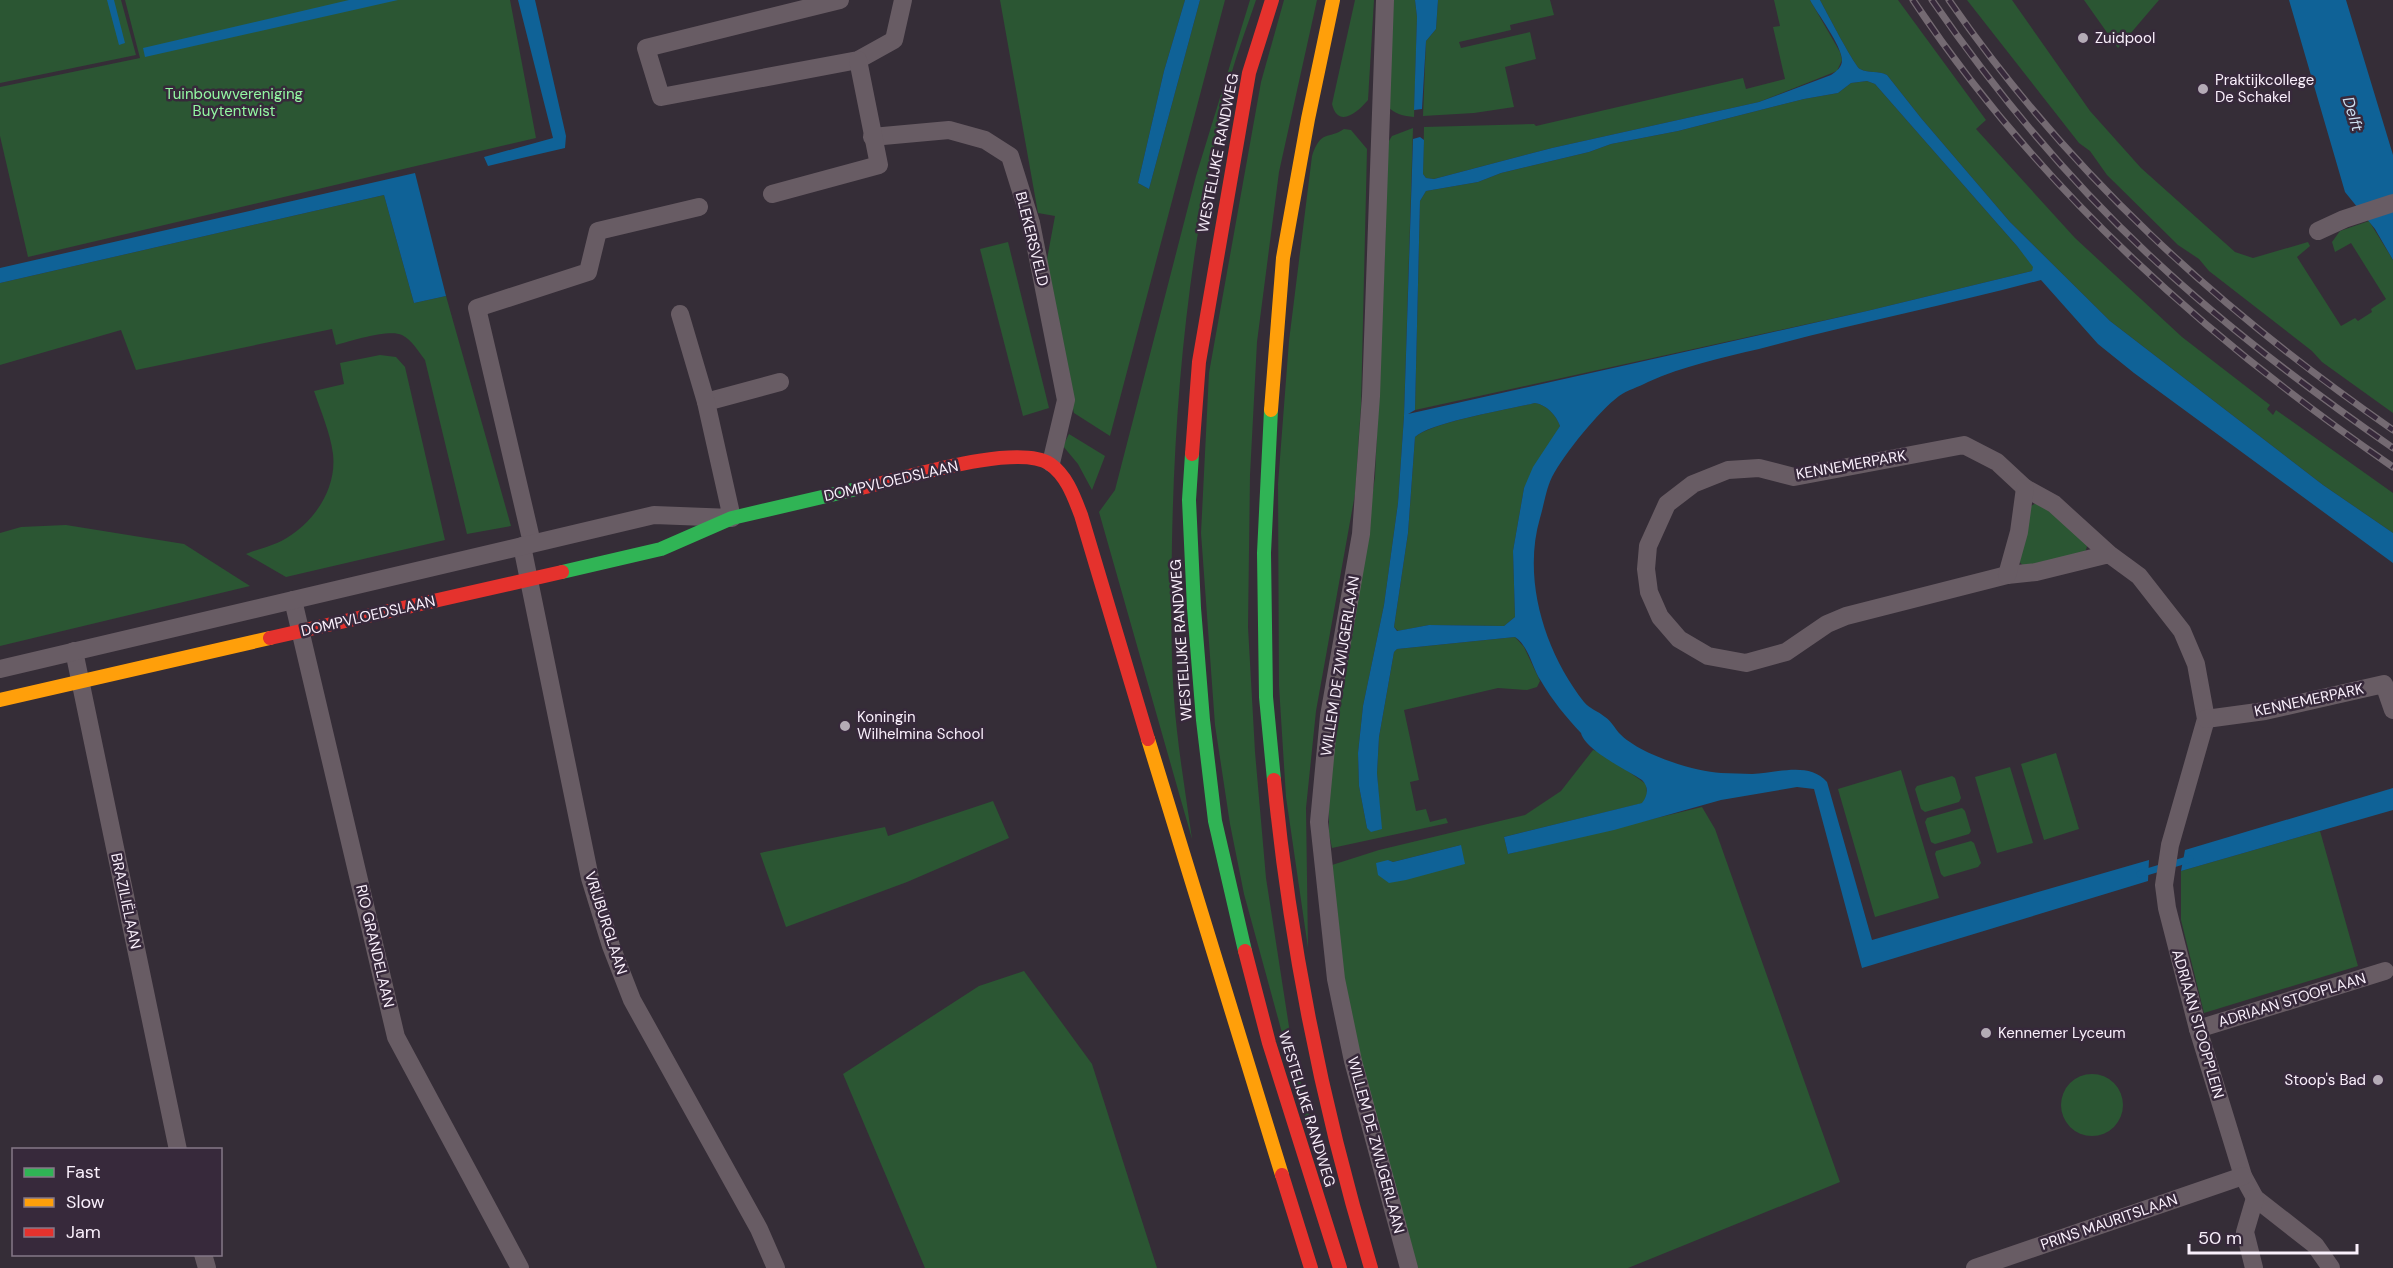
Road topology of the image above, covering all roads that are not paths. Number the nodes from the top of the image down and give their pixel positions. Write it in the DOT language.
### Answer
graph roads {
  1 [pos="840,0"];
  2 [pos="903,0"];
  3 [pos="1272,0"];
  4 [pos="1333,0"];
  5 [pos="1385,0"];
  6 [pos="858,60"];
  7 [pos="872,137"];
  8 [pos="772,194"];
  9 [pos="2393,203"];
  10 [pos="699,207"];
  11 [pos="2318,231"];
  12 [pos="680,314"];
  13 [pos="780,382"];
  14 [pos="706,402"];
  15 [pos="1051,463"];
  16 [pos="2025,488"];
  17 [pos="732,518"];
  18 [pos="527,545"];
  19 [pos="2109,554"];
  20 [pos="2007,575"];
  21 [pos="530,579"];
  22 [pos="293,600"];
  23 [pos="301,631"];
  24 [pos="75,651"];
  25 [pos="0,669"];
  26 [pos="80,681"];
  27 [pos="0,700"];
  28 [pos="2393,710"];
  29 [pos="2206,718"];
  30 [pos="2170,845"];
  31 [pos="2385,971"];
  32 [pos="2198,1029"];
  33 [pos="178,1148"];
  34 [pos="2242,1176"];
  35 [pos="2255,1198"];
  36 [pos="520,1268"];
  37 [pos="776,1268"];
  38 [pos="1311,1268"];
  39 [pos="1340,1268"];
  40 [pos="1371,1268"];
  41 [pos="1409,1268"];
  42 [pos="1975,1268"];
  43 [pos="2254,1268"];
  44 [pos="2331,1268"];
  1 -- 6 [label="street"];
  2 -- 6 [label="street"];
  3 -- 39 [label="main road, WESTELIJKE RANDWEG"];
  4 -- 40 [label="main road, WESTELIJKE RANDWEG"];
  5 -- 41 [label="street, WILLEM DE ZWIJGERLAAN"];
  6 -- 7 [label="street"];
  7 -- 8 [label="street"];
  7 -- 15 [label="street, BLEKERSVELD"];
  9 -- 11 [label="street"];
  10 -- 18 [label="street"];
  12 -- 14 [label="street"];
  13 -- 14 [label="street"];
  14 -- 17 [label="street"];
  15 -- 17 [label="main road, DOMPVLOEDSLAAN"];
  15 -- 38 [label="main road"];
  16 -- 19 [label="street, KENNEMERPARK"];
  16 -- 20 [label="street"];
  16 -- 20 [label="street, KENNEMERPARK"];
  17 -- 18 [label="street, DOMPVLOEDSLAAN"];
  17 -- 21 [label="main road, DOMPVLOEDSLAAN"];
  18 -- 21 [label="street, VRIJBURGLAAN"];
  18 -- 22 [label="street, DOMPVLOEDSLAAN"];
  19 -- 20 [label="street, KENNEMERPARK"];
  19 -- 29 [label="street, KENNEMERPARK"];
  21 -- 23 [label="main road, DOMPVLOEDSLAAN"];
  21 -- 37 [label="street, VRIJBURGLAAN"];
  22 -- 23 [label="street, RIO GRANDELAAN"];
  22 -- 24 [label="street, DOMPVLOEDSLAAN"];
  23 -- 26 [label="main road, DOMPVLOEDSLAAN"];
  23 -- 36 [label="street, RIO GRANDELAAN"];
  24 -- 25 [label="street, DOMPVLOEDSLAAN"];
  24 -- 26 [label="street, BRAZILIËLAAN"];
  26 -- 27 [label="main road, DOMPVLOEDSLAAN"];
  26 -- 33 [label="street, BRAZILIËLAAN"];
  28 -- 29 [label="street, KENNEMERPARK"];
  29 -- 30 [label="street, KENNEMERPARK"];
  30 -- 32 [label="street, ADRIAAN STOOPPLEIN"];
  31 -- 32 [label="street, ADRIAAN STOOPLAAN"];
  32 -- 34 [label="street, ADRIAAN STOOPPLEIN"];
  34 -- 35 [label="street, ADRIAAN STOOPPLEIN"];
  34 -- 42 [label="street, PRINS MAURITSLAAN"];
  35 -- 43 [label="street"];
  35 -- 44 [label="street, ADRIAAN STOOPPLEIN"];
}
